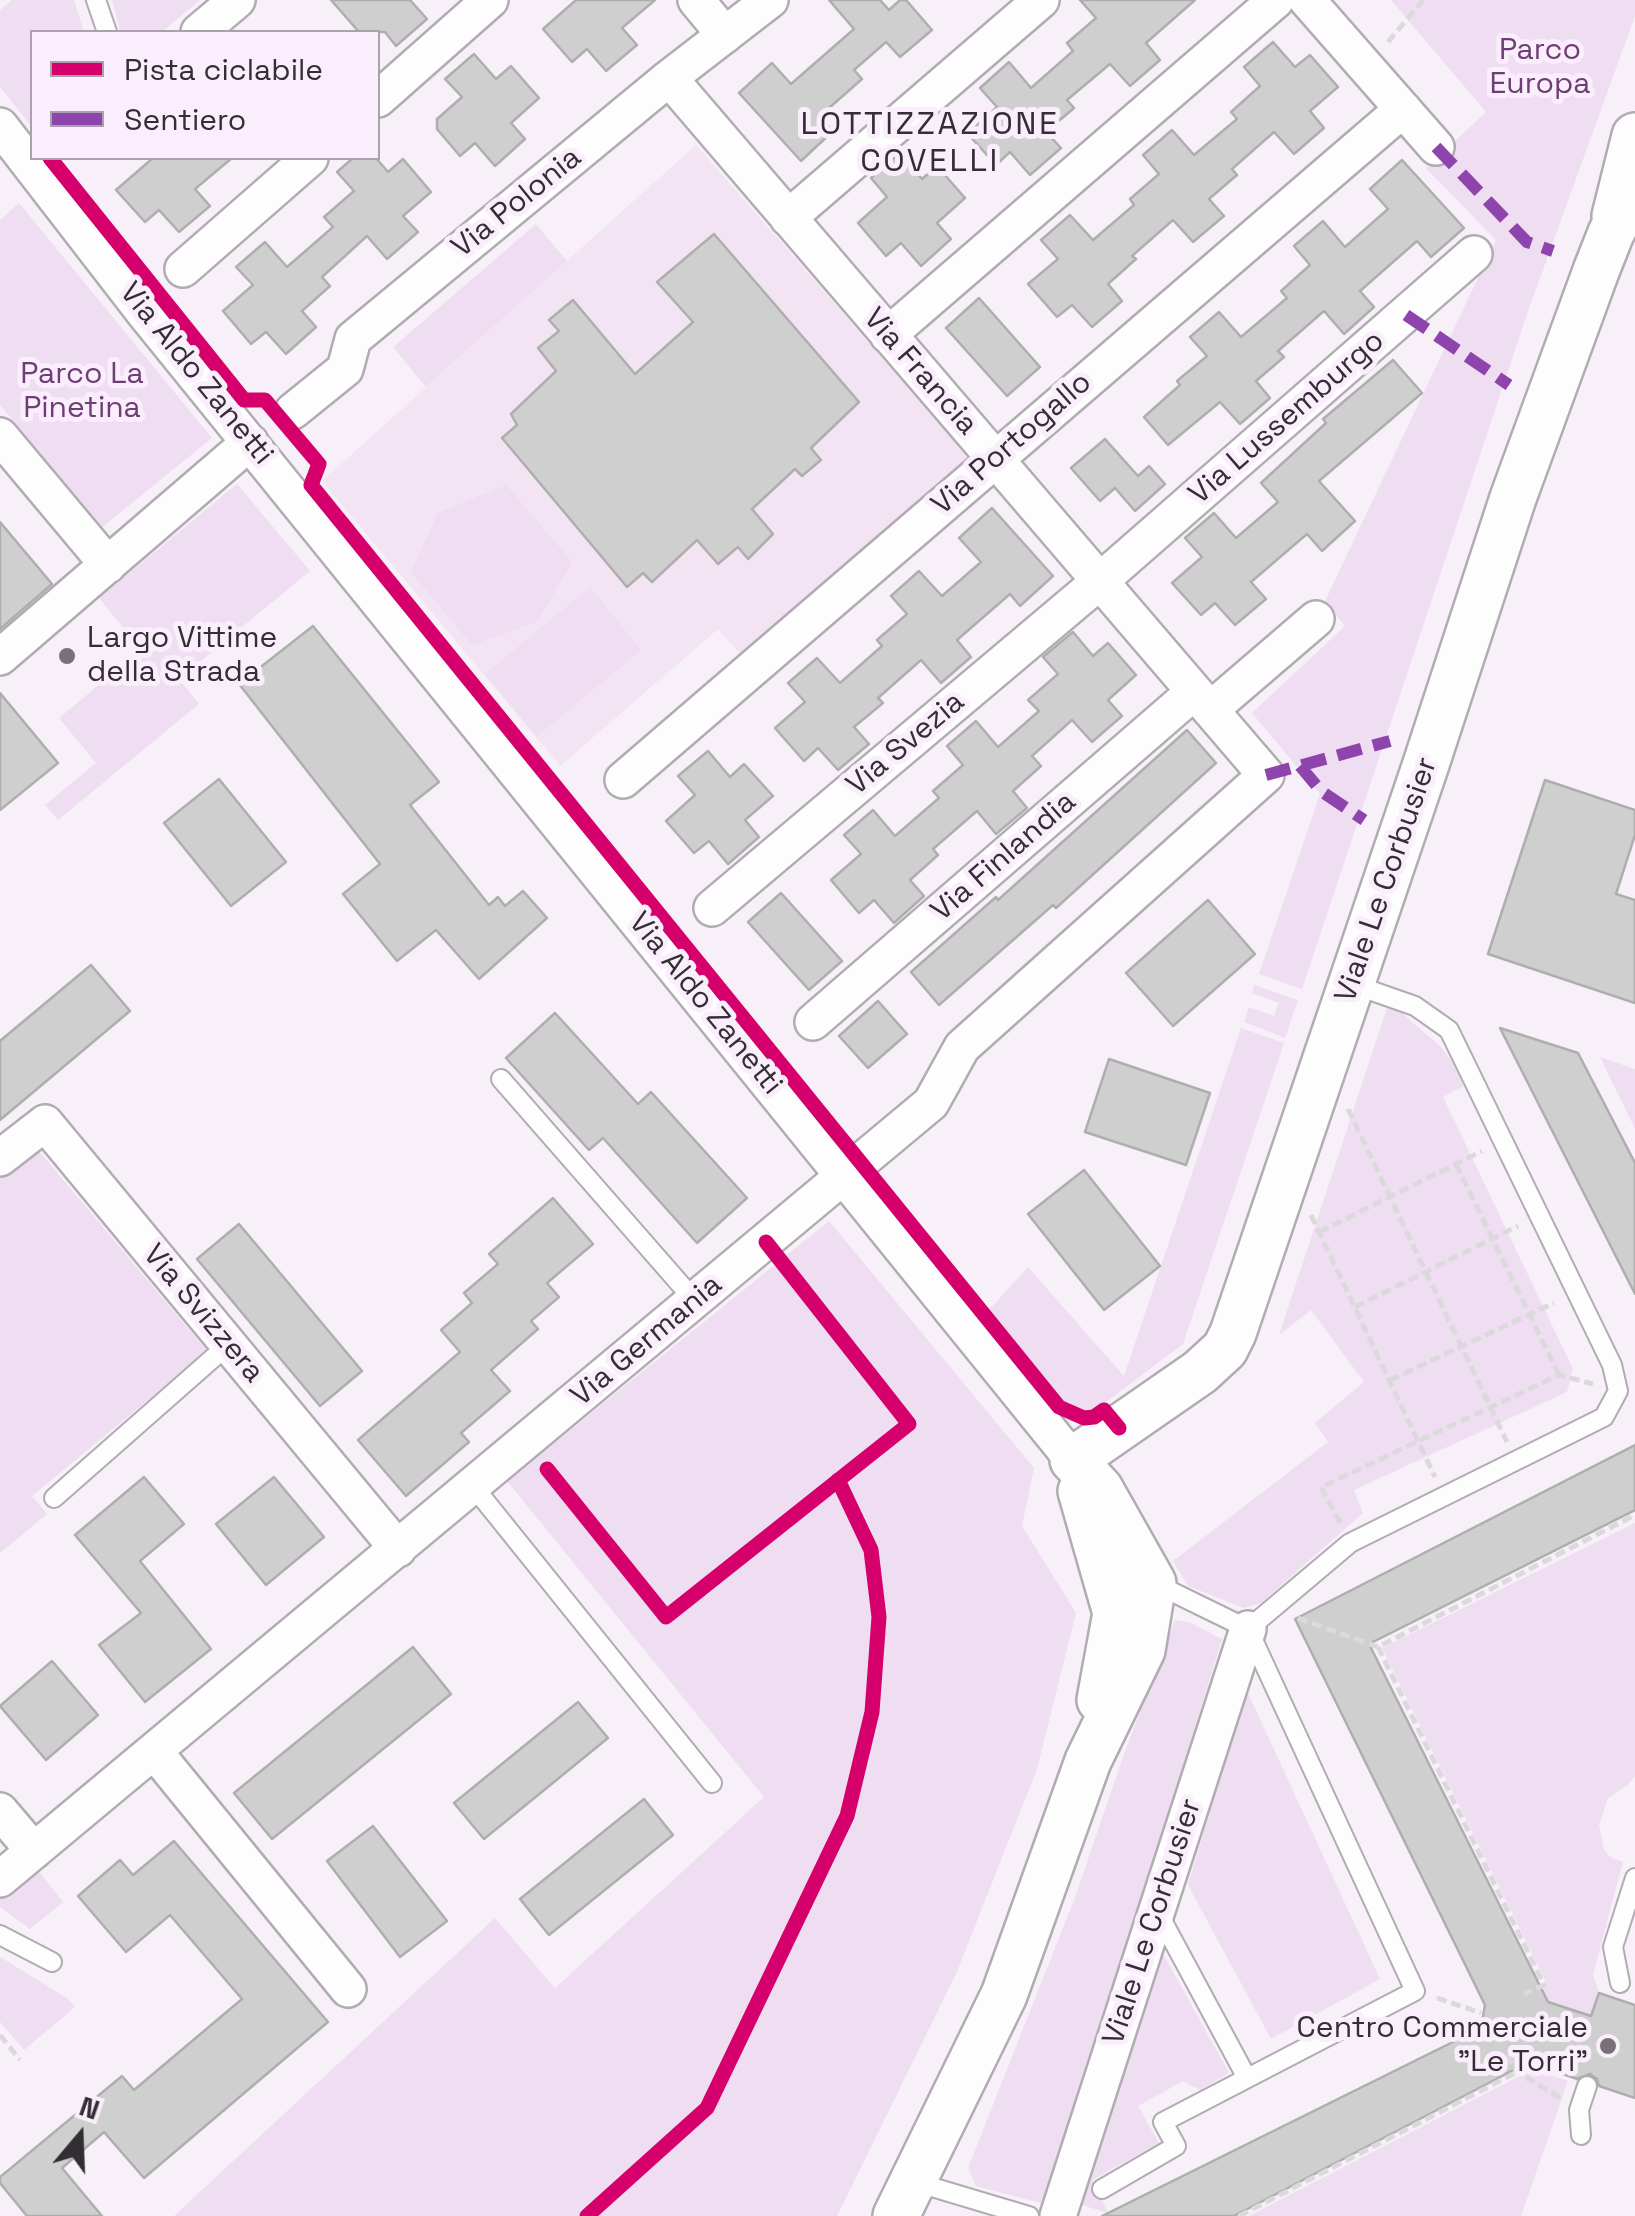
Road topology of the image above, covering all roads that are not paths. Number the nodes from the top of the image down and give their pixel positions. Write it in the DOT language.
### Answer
graph roads {
  1 [pos="96,0"];
  2 [pos="237,0"];
  3 [pos="490,0"];
  4 [pos="696,0"];
  5 [pos="770,0"];
  6 [pos="1040,0"];
  7 [pos="1276,0"];
  8 [pos="1307,0"];
  9 [pos="106,30"];
  10 [pos="200,30"];
  11 [pos="725,35"];
  12 [pos="669,78"];
  13 [pos="380,96"];
  14 [pos="1403,109"];
  15 [pos="0,126"];
  16 [pos="1635,136"];
  17 [pos="1436,147"];
  18 [pos="30,153"];
  19 [pos="308,160"];
  20 [pos="42,164"];
  21 [pos="1635,189"];
  22 [pos="788,218"];
  23 [pos="1611,233"];
  24 [pos="1474,254"];
  25 [pos="183,268"];
  26 [pos="888,335"];
  27 [pos="293,412"];
  28 [pos="0,436"];
  29 [pos="250,442"];
  30 [pos="994,458"];
  31 [pos="108,564"];
  32 [pos="1100,581"];
  33 [pos="1316,619"];
  34 [pos="0,657"];
  35 [pos="1202,701"];
  36 [pos="1266,775"];
  37 [pos="624,780"];
  38 [pos="712,908"];
  39 [pos="1352,984"];
  40 [pos="813,1022"];
  41 [pos="501,1079"];
  42 [pos="0,1158"];
  43 [pos="844,1176"];
  44 [pos="695,1301"];
  45 [pos="229,1344"];
  46 [pos="1072,1460"];
  47 [pos="473,1486"];
  48 [pos="54,1498"];
  49 [pos="398,1549"];
  50 [pos="1153,1583"];
  51 [pos="1260,1619"];
  52 [pos="154,1751"];
  53 [pos="1088,1761"];
  54 [pos="712,1783"];
  55 [pos="0,1811"];
  56 [pos="34,1851"];
  57 [pos="1635,1878"];
  58 [pos="0,1880"];
  59 [pos="1157,1910"];
  60 [pos="0,1934"];
  61 [pos="52,1962"];
  62 [pos="1620,1984"];
  63 [pos="348,1989"];
  64 [pos="1247,2078"];
  65 [pos="1587,2086"];
  66 [pos="1581,2134"];
  67 [pos="1102,2189"];
  68 [pos="904,2199"];
  69 [pos="1030,2216"];
  70 [pos="1058,2216"];
  1 -- 9 [label="lane"];
  2 -- 10 [label="street"];
  3 -- 13 [label="street"];
  4 -- 11 [label="street"];
  5 -- 11 [label="street, Via Polonia"];
  6 -- 22 [label="street"];
  7 -- 26 [label="street"];
  8 -- 14 [label="street"];
  11 -- 12 [label="street, Via Polonia"];
  12 -- 22 [label="street, Via Francia"];
  12 -- 27 [label="street, Via Polonia"];
  14 -- 17 [label="street"];
  14 -- 30 [label="street, Via Portogallo"];
  15 -- 18 [label="street, Via Aldo Zanetti"];
  16 -- 23 [label="street, Viale Le Corbusier"];
  19 -- 25 [label="street"];
  20 -- 29 [label="street, Via Aldo Zanetti"];
  21 -- 23 [label="street, Viale Le Corbusier"];
  22 -- 26 [label="street, Via Francia"];
  23 -- 39 [label="street, Viale Le Corbusier"];
  24 -- 32 [label="street, Via Lussemburgo"];
  26 -- 30 [label="street, Via Francia"];
  28 -- 31 [label="street"];
  29 -- 31 [label="street"];
  29 -- 43 [label="street, Via Aldo Zanetti"];
  30 -- 32 [label="street, Via Francia"];
  30 -- 37 [label="street, Via Portogallo"];
  31 -- 34 [label="street"];
  32 -- 35 [label="street, Via Francia"];
  32 -- 38 [label="street, Via Svezia"];
  33 -- 35 [label="street"];
  35 -- 36 [label="street, Via Francia"];
  35 -- 40 [label="street, Via Finlandia"];
  36 -- 43 [label="street, Via Germania"];
  39 -- 46 [label="street, Viale Le Corbusier"];
  39 -- 51 [label="lane"];
  41 -- 44 [label="lane"];
  42 -- 45 [label="street, Via Svizzera"];
  43 -- 44 [label="street, Via Germania"];
  43 -- 46 [label="street, Via Aldo Zanetti"];
  44 -- 47 [label="street, Via Germania"];
  45 -- 48 [label="lane"];
  45 -- 49 [label="street, Via Svizzera"];
  46 -- 50 [label="street"];
  46 -- 53 [label="street"];
  47 -- 49 [label="street, Via Germania"];
  47 -- 54 [label="lane"];
  49 -- 52 [label="street, Via Germania"];
  50 -- 51 [label="lane"];
  50 -- 53 [label="street"];
  51 -- 59 [label="street, Viale Le Corbusier"];
  51 -- 64 [label="lane"];
  52 -- 56 [label="street, Via Germania"];
  52 -- 63 [label="street"];
  53 -- 68 [label="street"];
  55 -- 56 [label="street"];
  56 -- 58 [label="street, Via Germania"];
  57 -- 62 [label="lane"];
  59 -- 64 [label="lane"];
  59 -- 70 [label="street, Viale Le Corbusier"];
  60 -- 61 [label="lane"];
  64 -- 67 [label="lane"];
  65 -- 66 [label="lane"];
  68 -- 69 [label="lane"];
}
